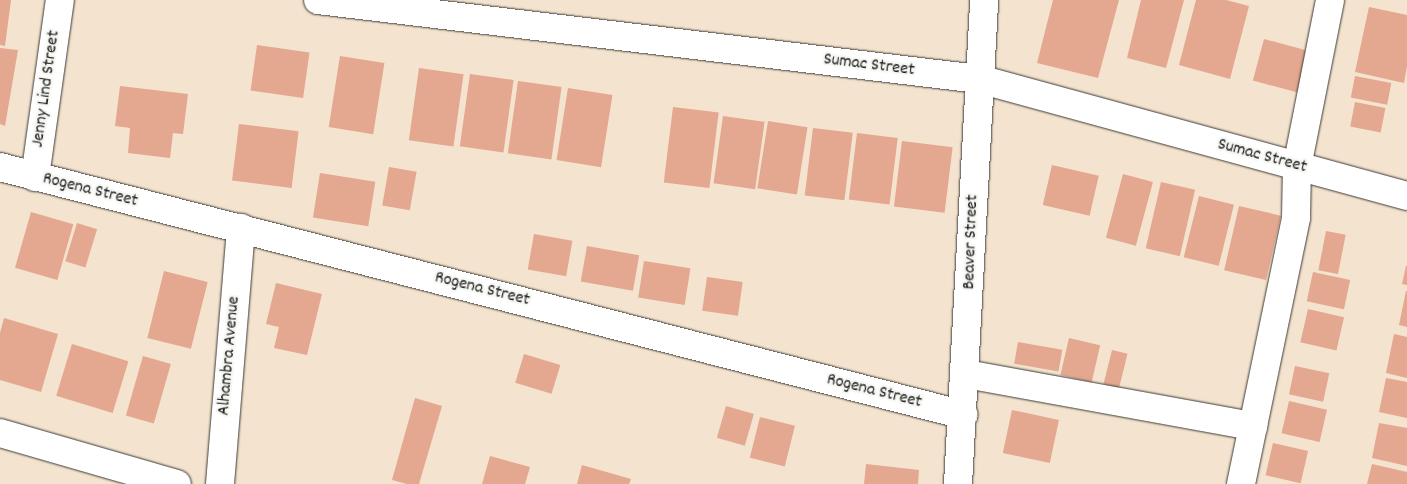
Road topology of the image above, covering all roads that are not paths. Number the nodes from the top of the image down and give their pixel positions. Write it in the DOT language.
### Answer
graph roads {
  1 [pos="60,0"];
  2 [pos="322,0"];
  3 [pos="984,0"];
  4 [pos="1330,0"];
  5 [pos="979,79"];
  6 [pos="0,167"];
  7 [pos="1297,167"];
  8 [pos="35,177"];
  9 [pos="1407,196"];
  10 [pos="241,228"];
  11 [pos="966,374"];
  12 [pos="964,415"];
  13 [pos="1253,426"];
  14 [pos="0,433"];
  15 [pos="177,484"];
  16 [pos="220,484"];
  17 [pos="958,484"];
  18 [pos="1241,484"];
  1 -- 8 [label="street, Jenny Lind Street"];
  2 -- 5 [label="street, Sumac Street"];
  3 -- 5 [label="street, Beaver Street"];
  4 -- 7 [label="street"];
  5 -- 7 [label="street, Sumac Street"];
  5 -- 11 [label="street, Beaver Street"];
  6 -- 8 [label="street, Rogena Street"];
  7 -- 9 [label="street, Sumac Street"];
  7 -- 13 [label="street"];
  8 -- 10 [label="street, Rogena Street"];
  10 -- 12 [label="street, Rogena Street"];
  10 -- 16 [label="street, Alhambra Avenue"];
  11 -- 12 [label="street, Beaver Street"];
  11 -- 13 [label="street"];
  12 -- 17 [label="street, Beaver Street"];
  13 -- 18 [label="street"];
  14 -- 15 [label="street"];
}
